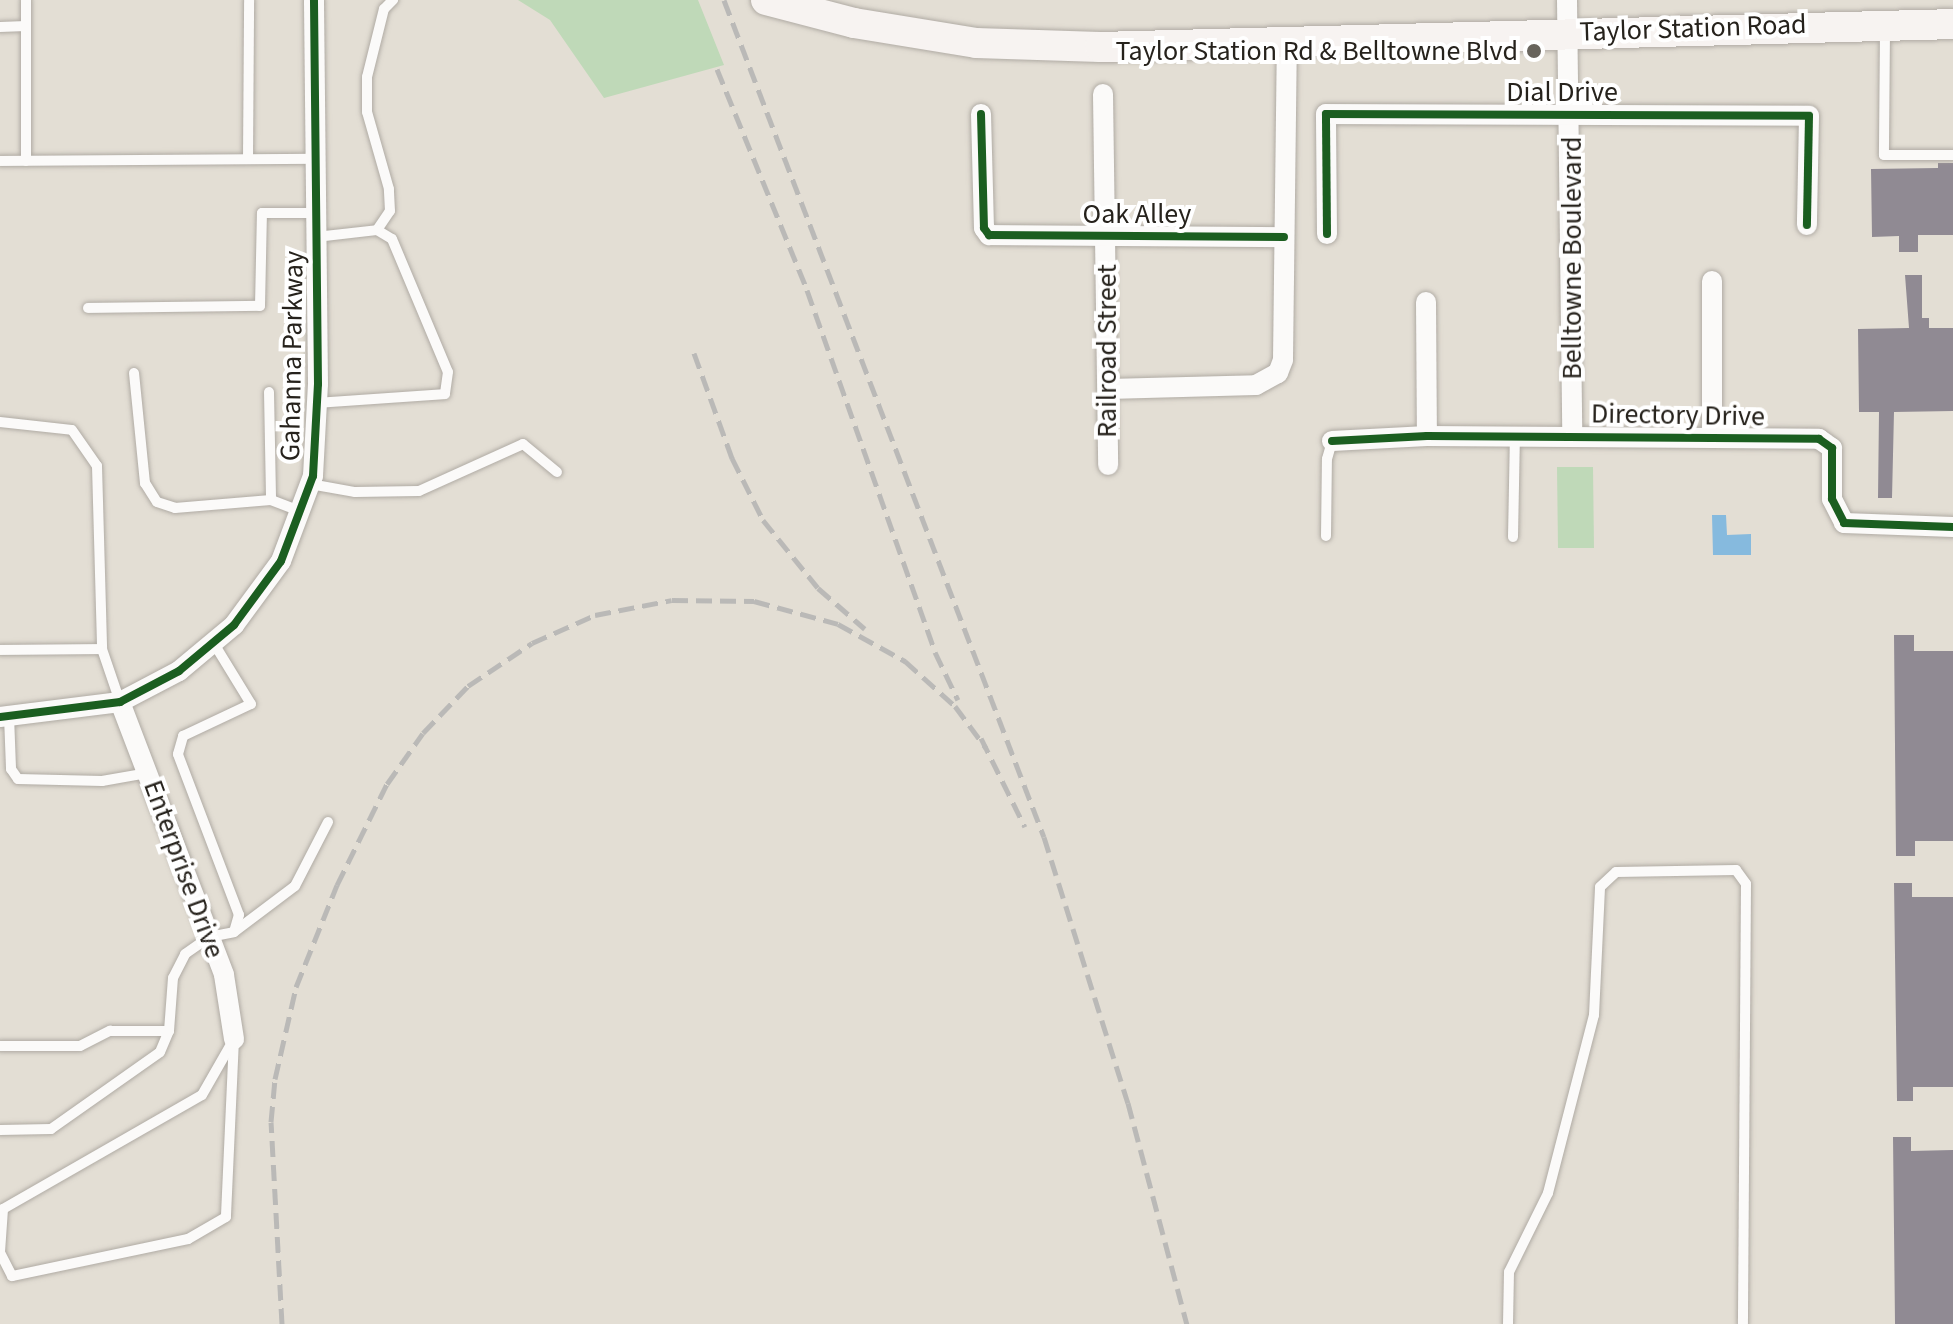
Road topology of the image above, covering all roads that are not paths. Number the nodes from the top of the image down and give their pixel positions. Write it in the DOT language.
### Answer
graph roads {
  1 [pos="26,0"];
  2 [pos="249,0"];
  3 [pos="314,0"];
  4 [pos="393,0"];
  5 [pos="1567,0"];
  6 [pos="778,3"];
  7 [pos="1953,24"];
  8 [pos="1885,25"];
  9 [pos="26,26"];
  10 [pos="0,27"];
  11 [pos="1570,32"];
  12 [pos="1287,43"];
  13 [pos="1103,94"];
  14 [pos="981,114"];
  15 [pos="1572,114"];
  16 [pos="1953,155"];
  17 [pos="248,159"];
  18 [pos="315,159"];
  19 [pos="0,161"];
  20 [pos="26,161"];
  21 [pos="315,213"];
  22 [pos="1807,225"];
  23 [pos="377,230"];
  24 [pos="1327,234"];
  25 [pos="1106,236"];
  26 [pos="316,237"];
  27 [pos="1284,237"];
  28 [pos="1712,281"];
  29 [pos="1426,302"];
  30 [pos="88,308"];
  31 [pos="134,373"];
  32 [pos="1108,389"];
  33 [pos="269,392"];
  34 [pos="317,403"];
  35 [pos="0,422"];
  36 [pos="1427,436"];
  37 [pos="1515,436"];
  38 [pos="1572,436"];
  39 [pos="1712,438"];
  40 [pos="1332,441"];
  41 [pos="1108,465"];
  42 [pos="557,472"];
  43 [pos="310,484"];
  44 [pos="271,500"];
  45 [pos="299,511"];
  46 [pos="1953,527"];
  47 [pos="1326,536"];
  48 [pos="1513,537"];
  49 [pos="213,642"];
  50 [pos="102,649"];
  51 [pos="0,650"];
  52 [pos="120,702"];
  53 [pos="5,717"];
  54 [pos="148,773"];
  55 [pos="328,822"];
  56 [pos="234,932"];
  57 [pos="209,937"];
  58 [pos="169,1031"];
  59 [pos="234,1039"];
  60 [pos="0,1046"];
  61 [pos="0,1130"];
  62 [pos="1508,1324"];
  63 [pos="1743,1324"];
  1 -- 9 [label="lane"];
  2 -- 17 [label="lane"];
  3 -- 18 [label="street, Gahanna Parkway"];
  4 -- 23 [label="lane"];
  5 -- 11 [label="street, Belltowne Boulevard"];
  6 -- 12 [label="main road, Taylor Station Road"];
  7 -- 8 [label="main road, Taylor Station Road"];
  8 -- 11 [label="main road, Taylor Station Road"];
  8 -- 16 [label="lane"];
  9 -- 10 [label="lane"];
  9 -- 20 [label="lane"];
  11 -- 12 [label="main road, Taylor Station Road"];
  11 -- 15 [label="street, Belltowne Boulevard"];
  12 -- 27 [label="street"];
  13 -- 25 [label="street, Railroad Street"];
  14 -- 25 [label="street, Oak Alley"];
  15 -- 22 [label="street, Dial Drive"];
  15 -- 24 [label="street, Dial Drive"];
  15 -- 38 [label="street, Belltowne Boulevard"];
  17 -- 18 [label="lane"];
  17 -- 20 [label="lane"];
  18 -- 21 [label="street, Gahanna Parkway"];
  19 -- 20 [label="lane"];
  21 -- 26 [label="street, Gahanna Parkway"];
  21 -- 30 [label="lane"];
  23 -- 26 [label="lane"];
  23 -- 34 [label="lane"];
  25 -- 27 [label="street, Oak Alley"];
  25 -- 32 [label="street, Railroad Street"];
  26 -- 34 [label="street, Gahanna Parkway"];
  27 -- 32 [label="street"];
  28 -- 39 [label="street"];
  29 -- 36 [label="street"];
  31 -- 44 [label="lane"];
  32 -- 41 [label="street, Railroad Street"];
  33 -- 44 [label="lane"];
  34 -- 43 [label="street, Gahanna Parkway"];
  35 -- 50 [label="lane"];
  36 -- 37 [label="street, Directory Drive"];
  36 -- 40 [label="street, Directory Drive"];
  37 -- 38 [label="street, Directory Drive"];
  37 -- 48 [label="lane"];
  38 -- 39 [label="street, Directory Drive"];
  39 -- 46 [label="street, Directory Drive"];
  40 -- 47 [label="lane"];
  42 -- 43 [label="lane"];
  43 -- 45 [label="street, Gahanna Parkway"];
  44 -- 45 [label="lane"];
  45 -- 49 [label="street, Gahanna Parkway"];
  49 -- 52 [label="street, Gahanna Parkway"];
  49 -- 56 [label="lane"];
  50 -- 51 [label="lane"];
  50 -- 52 [label="lane"];
  52 -- 53 [label="street, Gahanna Parkway"];
  52 -- 54 [label="street, Enterprise Drive"];
  53 -- 54 [label="lane"];
  54 -- 57 [label="street, Enterprise Drive"];
  55 -- 56 [label="lane"];
  56 -- 57 [label="lane"];
  57 -- 58 [label="lane"];
  57 -- 59 [label="street, Enterprise Drive"];
  58 -- 60 [label="lane"];
  58 -- 61 [label="lane"];
  59 -- 59 [label="lane"];
  62 -- 63 [label="lane"];
}
